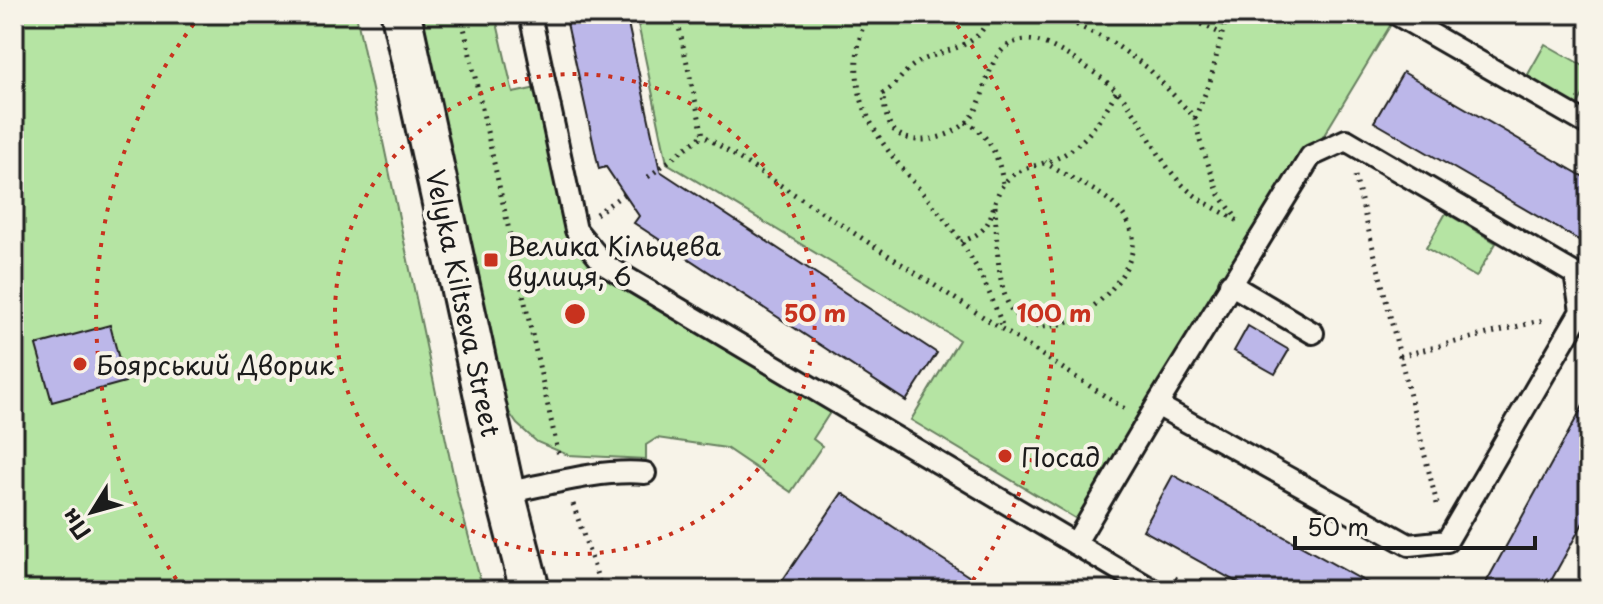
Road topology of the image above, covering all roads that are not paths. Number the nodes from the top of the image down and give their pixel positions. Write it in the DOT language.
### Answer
graph roads {
  1 [pos="401,14"];
  2 [pos="530,14"];
  3 [pos="1396,14"];
  4 [pos="1589,125"];
  5 [pos="1230,284"];
  6 [pos="1313,333"];
  7 [pos="1157,405"];
  8 [pos="645,473"];
  9 [pos="505,493"];
  10 [pos="1075,544"];
  11 [pos="530,590"];
  12 [pos="1153,590"];
  1 -- 9 [label="street, Velyka Kiltseva Street"];
  2 -- 10 [label="lane"];
  3 -- 4 [label="lane"];
  5 -- 6 [label="lane"];
  5 -- 7 [label="lane"];
  5 -- 7 [label="lane"];
  7 -- 10 [label="lane"];
  8 -- 9 [label="lane"];
  9 -- 11 [label="street, Velyka Kiltseva Street"];
  10 -- 12 [label="lane"];
}
